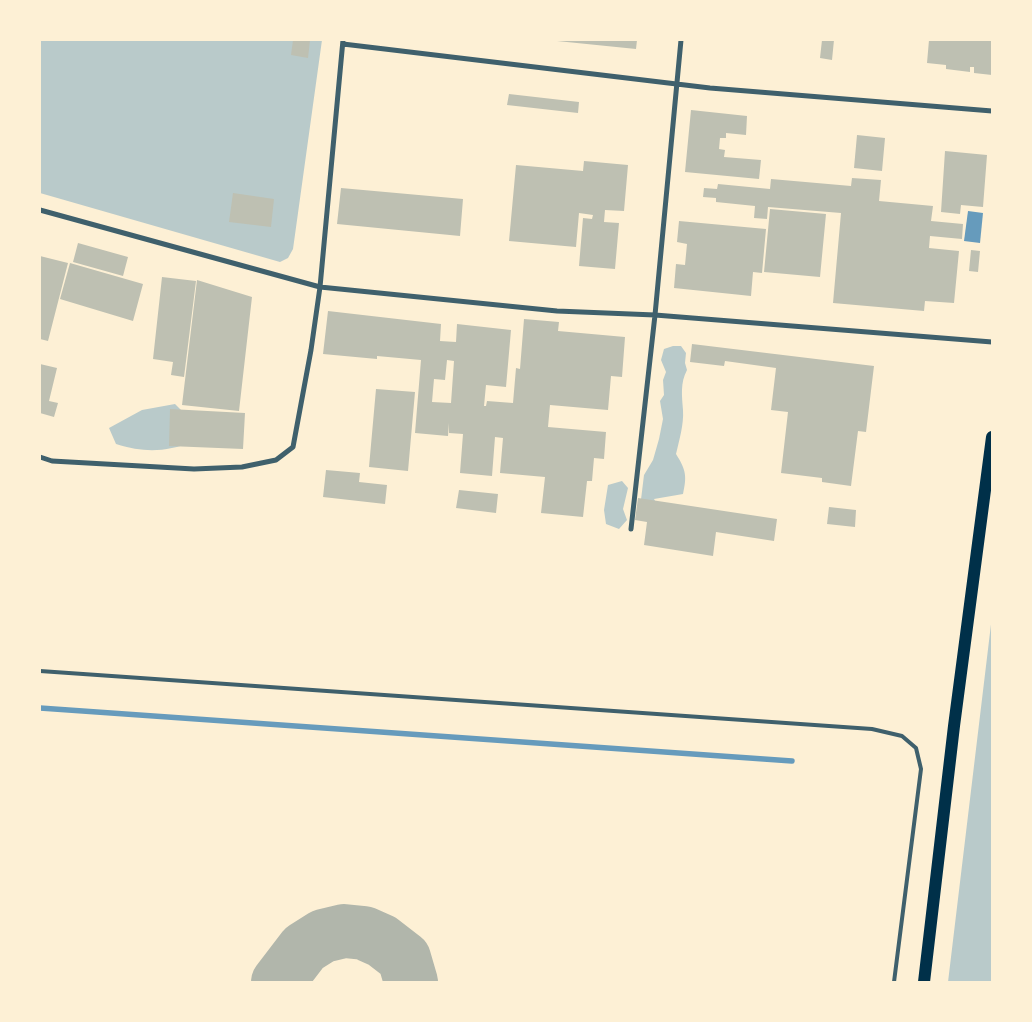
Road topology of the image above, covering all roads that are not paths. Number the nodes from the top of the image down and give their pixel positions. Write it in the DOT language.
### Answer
graph roads {
  1 [pos="681,40"];
  2 [pos="343,42"];
  3 [pos="677,83"];
  4 [pos="992,111"];
  5 [pos="40,210"];
  6 [pos="320,287"];
  7 [pos="655,315"];
  8 [pos="992,342"];
  9 [pos="992,437"];
  10 [pos="40,457"];
  11 [pos="631,529"];
  12 [pos="40,671"];
  13 [pos="894,982"];
  14 [pos="924,982"];
  1 -- 3 [label="street"];
  2 -- 3 [label="street"];
  2 -- 6 [label="street"];
  3 -- 4 [label="street"];
  3 -- 7 [label="street"];
  5 -- 6 [label="street"];
  6 -- 7 [label="street"];
  6 -- 10 [label="street"];
  7 -- 8 [label="street"];
  7 -- 11 [label="street"];
  9 -- 14 [label="main road"];
  12 -- 13 [label="lane"];
}
